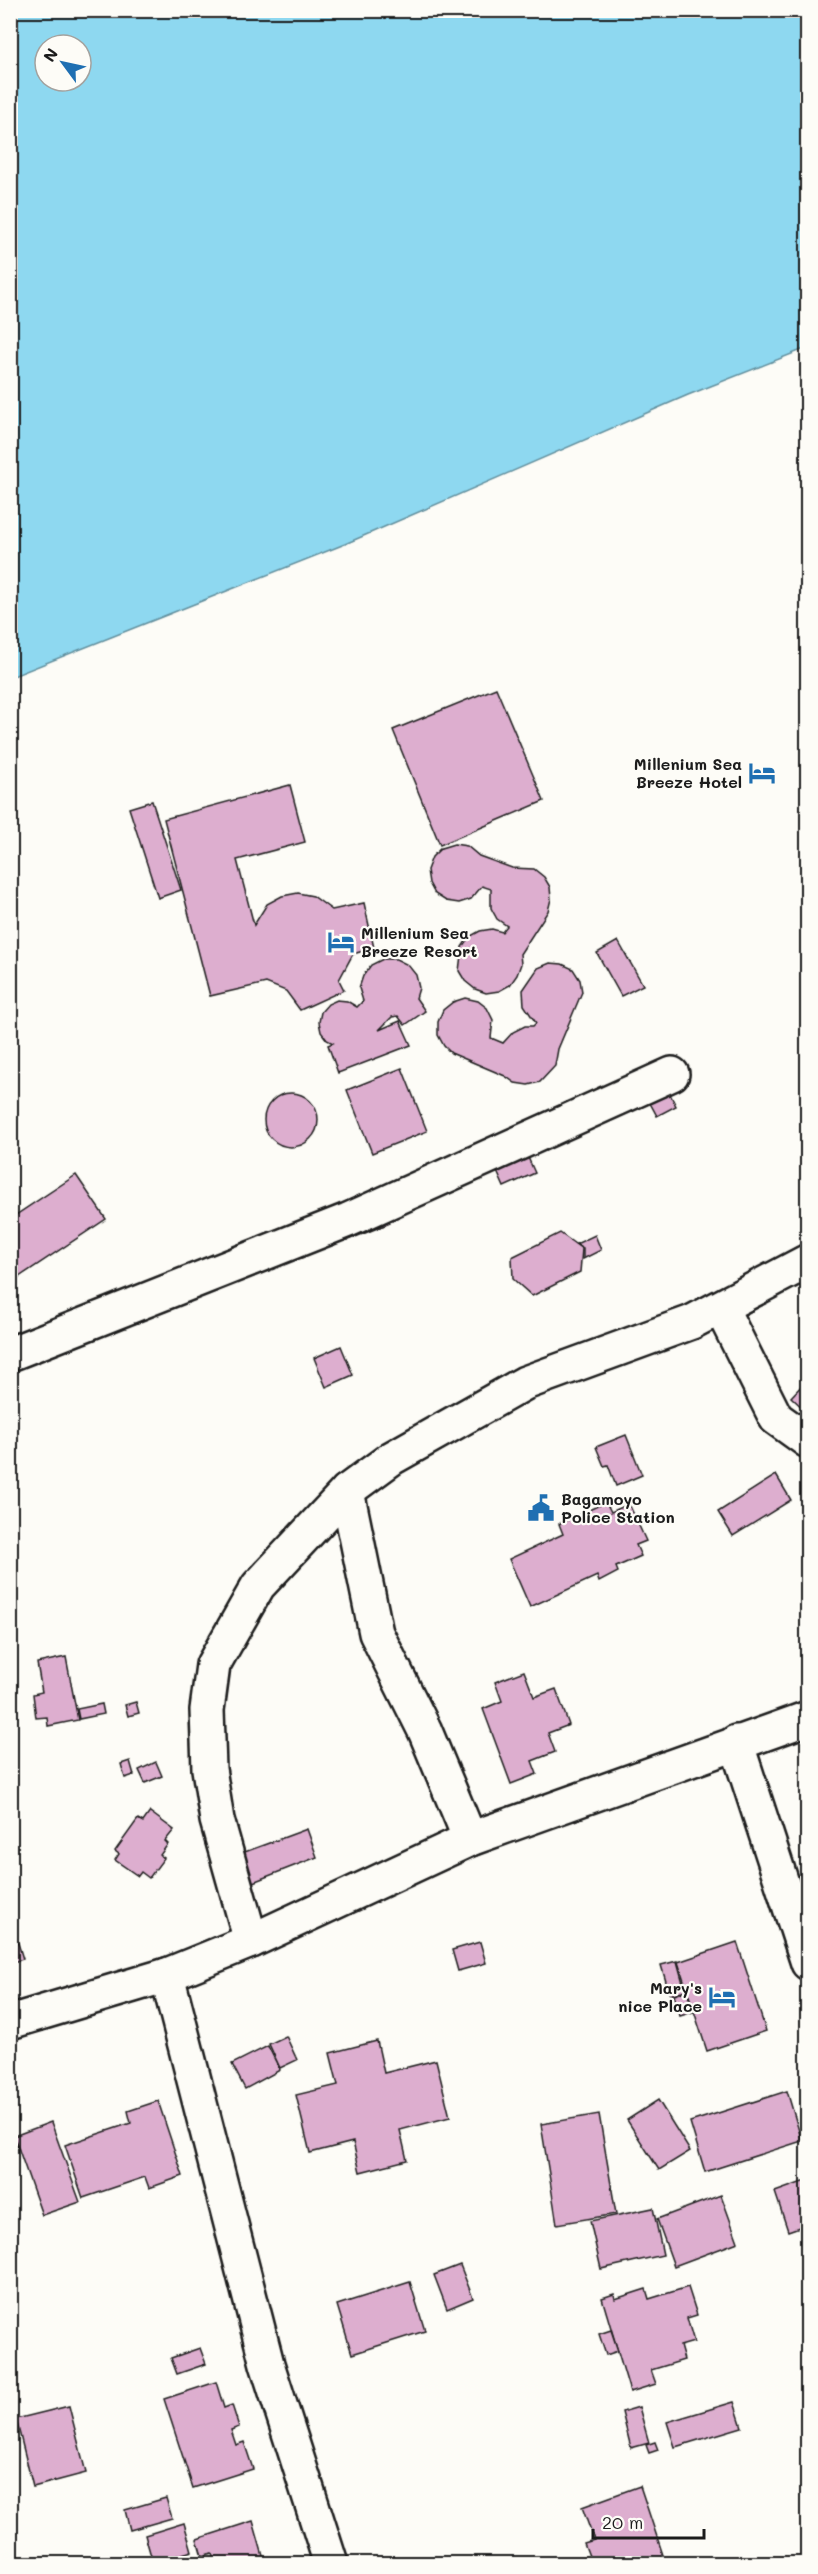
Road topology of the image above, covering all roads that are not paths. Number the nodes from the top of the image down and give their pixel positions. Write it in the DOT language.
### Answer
graph roads {
  1 [pos="672,1074"];
  2 [pos="807,1261"];
  3 [pos="721,1308"];
  4 [pos="10,1354"];
  5 [pos="807,1441"];
  6 [pos="347,1491"];
  7 [pos="807,1718"];
  8 [pos="736,1742"];
  9 [pos="470,1839"];
  10 [pos="251,1941"];
  11 [pos="807,1963"];
  12 [pos="167,1976"];
  13 [pos="10,2022"];
  14 [pos="331,2564"];
  1 -- 4 [label="street"];
  2 -- 3 [label="street"];
  3 -- 5 [label="street"];
  3 -- 6 [label="street"];
  6 -- 9 [label="street"];
  6 -- 10 [label="street"];
  7 -- 8 [label="street"];
  8 -- 9 [label="street"];
  8 -- 11 [label="street"];
  9 -- 10 [label="street"];
  10 -- 12 [label="street"];
  12 -- 13 [label="street"];
  12 -- 14 [label="street"];
}
